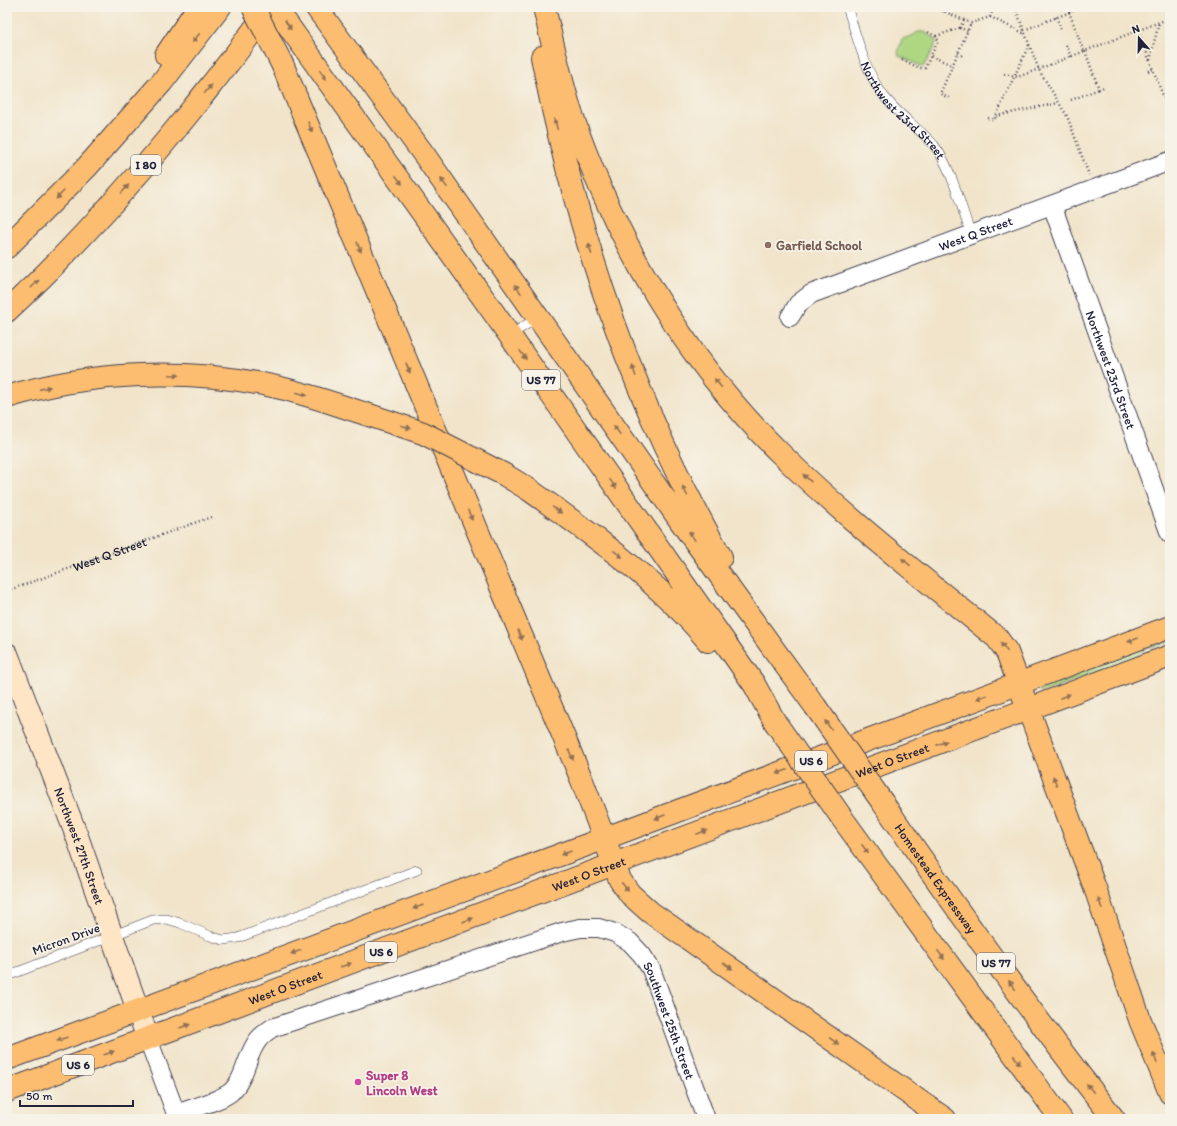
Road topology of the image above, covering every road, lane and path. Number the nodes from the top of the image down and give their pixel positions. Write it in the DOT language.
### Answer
graph roads {
  1 [pos="198,7"];
  2 [pos="220,7"];
  3 [pos="253,7"];
  4 [pos="270,7"];
  5 [pos="275,7"];
  6 [pos="534,7"];
  7 [pos="544,7"];
  8 [pos="847,7"];
  9 [pos="934,7"];
  10 [pos="945,7"];
  11 [pos="994,7"];
  12 [pos="1015,7"];
  13 [pos="1082,7"];
  14 [pos="319,10"];
  15 [pos="943,12"];
  16 [pos="1068,12"];
  17 [pos="990,17"];
  18 [pos="1056,17"];
  19 [pos="1170,18"];
  20 [pos="964,20"];
  21 [pos="1159,22"];
  22 [pos="971,24"];
  23 [pos="960,28"];
  24 [pos="1060,29"];
  25 [pos="1024,30"];
  26 [pos="1138,30"];
  27 [pos="926,31"];
  28 [pos="968,31"];
  29 [pos="1026,34"];
  30 [pos="935,36"];
  31 [pos="1029,44"];
  32 [pos="1066,45"];
  33 [pos="1084,51"];
  34 [pos="958,53"];
  35 [pos="931,56"];
  36 [pos="963,56"];
  37 [pos="1071,57"];
  38 [pos="902,60"];
  39 [pos="1150,60"];
  40 [pos="952,65"];
  41 [pos="1153,69"];
  42 [pos="1039,70"];
  43 [pos="1148,71"];
  44 [pos="1004,74"];
  45 [pos="1014,77"];
  46 [pos="1104,87"];
  47 [pos="1099,89"];
  48 [pos="949,98"];
  49 [pos="1071,100"];
  50 [pos="1058,103"];
  51 [pos="1170,114"];
  52 [pos="996,117"];
  53 [pos="988,118"];
  54 [pos="1170,161"];
  55 [pos="87,167"];
  56 [pos="1089,177"];
  57 [pos="1052,205"];
  58 [pos="971,235"];
  59 [pos="7,247"];
  60 [pos="7,310"];
  61 [pos="538,317"];
  62 [pos="790,317"];
  63 [pos="509,336"];
  64 [pos="7,397"];
  65 [pos="211,517"];
  66 [pos="1170,534"];
  67 [pos="7,591"];
  68 [pos="1170,626"];
  69 [pos="7,654"];
  70 [pos="1170,656"];
  71 [pos="1019,683"];
  72 [pos="810,700"];
  73 [pos="1029,710"];
  74 [pos="775,722"];
  75 [pos="603,839"];
  76 [pos="613,866"];
  77 [pos="417,870"];
  78 [pos="112,936"];
  79 [pos="7,976"];
  80 [pos="138,1011"];
  81 [pos="148,1039"];
  82 [pos="7,1059"];
  83 [pos="7,1091"];
  84 [pos="1170,1094"];
  85 [pos="177,1117"];
  86 [pos="706,1119"];
  87 [pos="945,1119"];
  88 [pos="1061,1119"];
  89 [pos="1114,1119"];
  1 -- 55 [label="main road"];
  2 -- 55 [label="main road, one-way"];
  3 -- 75 [label="main road, one-way, bridge"];
  60 -- 4 [label="main road, I 80, one-way"];
  5 -- 63 [label="main road, US 77, one-way"];
  72 -- 6 [label="main road, US 77, one-way"];
  71 -- 7 [label="main road, one-way"];
  8 -- 58 [label="lane, Northwest 23rd Street"];
  9 -- 15 [label="path"];
  10 -- 15 [label="path"];
  11 -- 17 [label="path"];
  12 -- 25 [label="path"];
  13 -- 16 [label="path"];
  61 -- 14 [label="main road, one-way"];
  15 -- 20 [label="path"];
  16 -- 18 [label="path"];
  16 -- 33 [label="path"];
  17 -- 22 [label="path"];
  17 -- 29 [label="path"];
  18 -- 24 [label="path"];
  18 -- 25 [label="path"];
  19 -- 21 [label="path"];
  20 -- 22 [label="path"];
  20 -- 23 [label="path"];
  21 -- 26 [label="path"];
  21 -- 39 [label="path"];
  22 -- 28 [label="path"];
  23 -- 28 [label="path"];
  23 -- 30 [label="path"];
  25 -- 29 [label="path"];
  26 -- 33 [label="path"];
  26 -- 39 [label="path"];
  27 -- 30 [label="path"];
  28 -- 34 [label="path"];
  29 -- 31 [label="path"];
  30 -- 35 [label="path"];
  31 -- 42 [label="path"];
  31 -- 45 [label="path"];
  32 -- 37 [label="path"];
  33 -- 37 [label="path"];
  33 -- 47 [label="path"];
  34 -- 36 [label="path"];
  34 -- 40 [label="path"];
  35 -- 38 [label="path"];
  35 -- 40 [label="path"];
  37 -- 42 [label="path"];
  39 -- 41 [label="path"];
  40 -- 48 [label="path"];
  41 -- 43 [label="path"];
  41 -- 51 [label="path"];
  42 -- 45 [label="path"];
  42 -- 50 [label="path"];
  44 -- 45 [label="path"];
  45 -- 52 [label="path"];
  46 -- 47 [label="path"];
  47 -- 49 [label="path"];
  50 -- 52 [label="path"];
  50 -- 56 [label="path"];
  52 -- 53 [label="path"];
  54 -- 57 [label="street, West Q Street"];
  55 -- 59 [label="main road, one-way"];
  57 -- 58 [label="street, West Q Street"];
  57 -- 66 [label="street, Northwest 23rd Street"];
  58 -- 62 [label="street, West Q Street"];
  61 -- 63 [label="lane"];
  72 -- 61 [label="main road, one-way"];
  63 -- 74 [label="main road, US 77, one-way"];
  64 -- 74 [label="main road, one-way, bridge"];
  65 -- 67 [label="path, West Q Street"];
  68 -- 71 [label="main road, US 6, one-way"];
  69 -- 78 [label="street, Northwest 27th Street"];
  73 -- 70 [label="main road, West O Street / US 6, one-way"];
  71 -- 73 [label="main road"];
  71 -- 75 [label="main road, US 6, one-way"];
  89 -- 72 [label="main road, Homestead Expressway / US 77, one-way, bridge"];
  76 -- 73 [label="main road, West O Street / US 6, one-way"];
  84 -- 73 [label="main road, one-way"];
  74 -- 88 [label="main road, US 77, one-way, bridge"];
  75 -- 76 [label="main road"];
  75 -- 80 [label="main road, US 6, one-way"];
  81 -- 76 [label="main road, West O Street / US 6, one-way"];
  76 -- 87 [label="main road, one-way"];
  77 -- 78 [label="lane, Micron Drive"];
  78 -- 79 [label="lane, Micron Drive"];
  78 -- 80 [label="street, Northwest 27th Street"];
  80 -- 81 [label="street, Northwest 27th Street"];
  80 -- 82 [label="main road, US 6, one-way"];
  83 -- 81 [label="main road, West O Street / US 6, one-way"];
  81 -- 85 [label="street"];
  85 -- 86 [label="street, Southwest 25th Street"];
}
